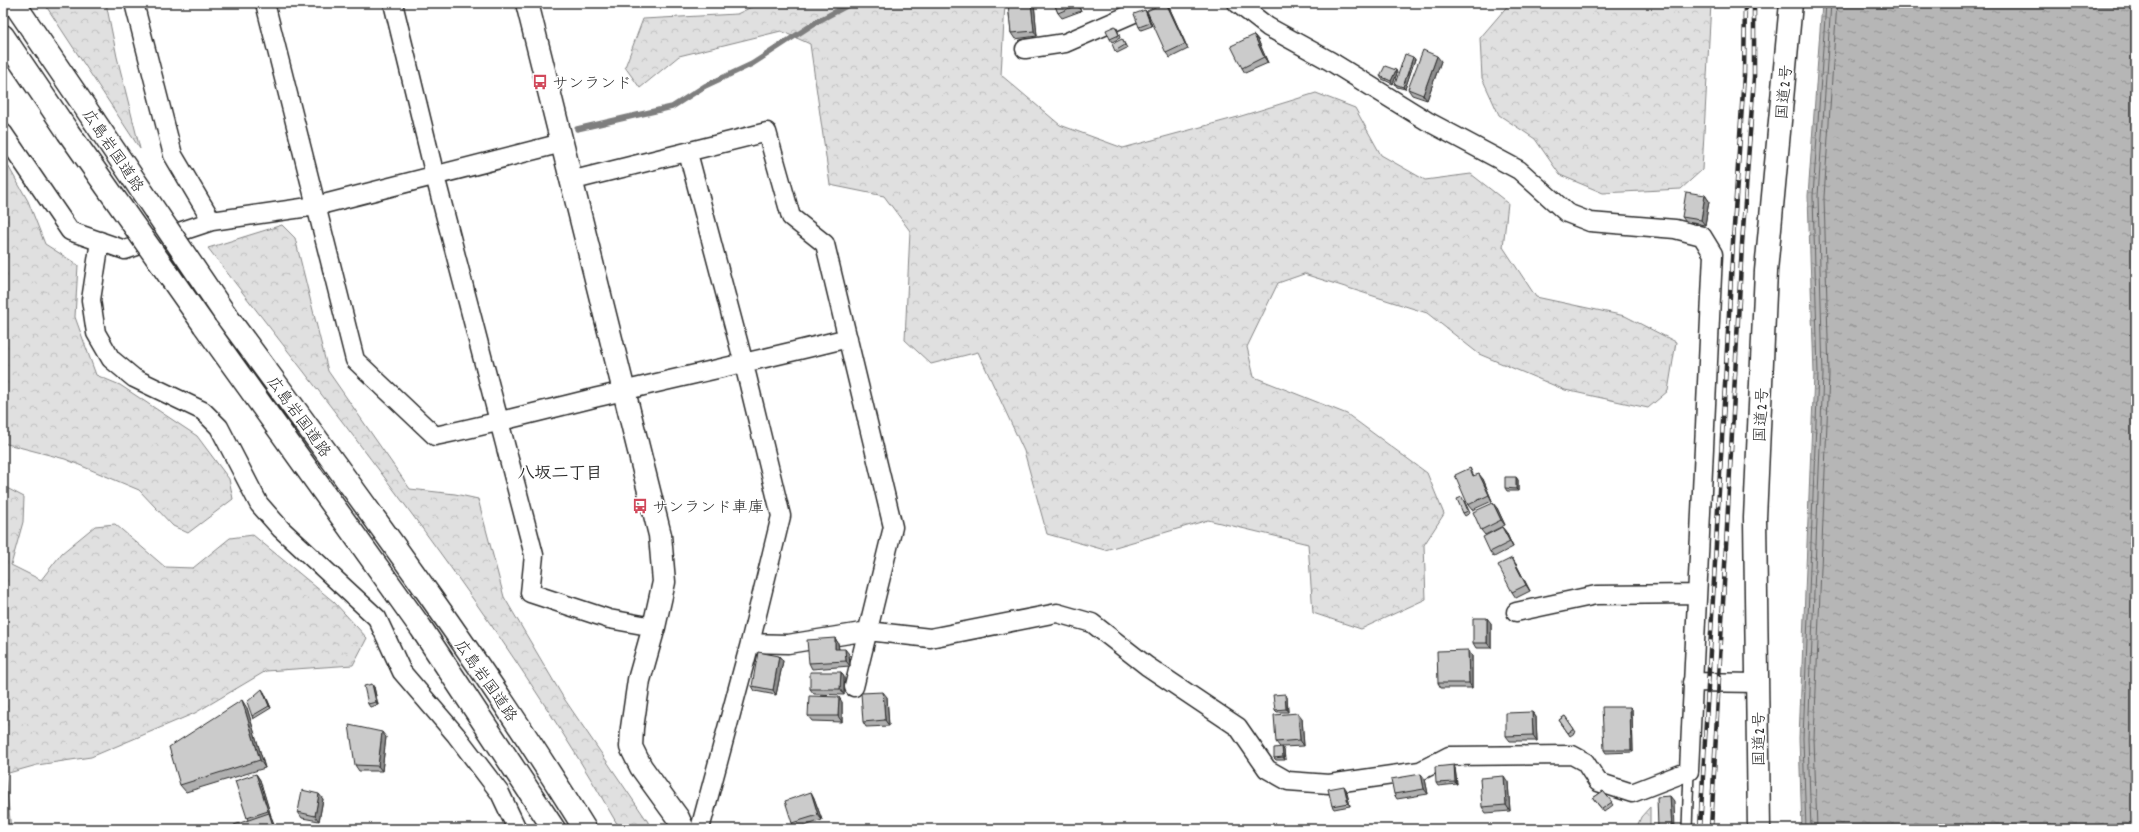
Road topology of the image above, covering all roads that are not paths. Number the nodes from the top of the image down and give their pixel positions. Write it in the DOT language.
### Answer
graph roads {
  1 [pos="14,3"];
  2 [pos="134,3"];
  3 [pos="266,3"];
  4 [pos="393,3"];
  5 [pos="527,3"];
  6 [pos="1157,3"];
  7 [pos="1237,3"];
  8 [pos="1791,3"];
  9 [pos="3,36"];
  10 [pos="1026,49"];
  11 [pos="3,133"];
  12 [pos="562,143"];
  13 [pos="688,153"];
  14 [pos="435,176"];
  15 [pos="570,181"];
  16 [pos="316,206"];
  17 [pos="212,221"];
  18 [pos="100,241"];
  19 [pos="848,338"];
  20 [pos="744,364"];
  21 [pos="623,391"];
  22 [pos="499,422"];
  23 [pos="1697,594"];
  24 [pos="1516,612"];
  25 [pos="654,627"];
  26 [pos="868,632"];
  27 [pos="750,643"];
  28 [pos="1692,682"];
  29 [pos="1758,684"];
  30 [pos="854,687"];
  31 [pos="1689,771"];
  32 [pos="517,829"];
  33 [pos="554,829"];
  34 [pos="585,829"];
  35 [pos="683,829"];
  36 [pos="700,829"];
  37 [pos="1687,829"];
  38 [pos="1759,829"];
  1 -- 34 [label="main road, 広島岩国道路, bridge"];
  2 -- 17 [label="street"];
  3 -- 16 [label="street"];
  4 -- 14 [label="street"];
  5 -- 12 [label="main road"];
  6 -- 10 [label="street"];
  7 -- 23 [label="street"];
  8 -- 29 [label="main road, 国道2号"];
  9 -- 33 [label="main road, 広島岩国道路, bridge"];
  11 -- 18 [label="street"];
  12 -- 14 [label="street"];
  12 -- 15 [label="main road"];
  13 -- 15 [label="street"];
  13 -- 19 [label="street"];
  13 -- 20 [label="street"];
  14 -- 16 [label="street"];
  14 -- 22 [label="street"];
  15 -- 21 [label="main road"];
  16 -- 17 [label="street"];
  16 -- 22 [label="street"];
  17 -- 18 [label="street"];
  18 -- 32 [label="street"];
  19 -- 20 [label="street"];
  19 -- 26 [label="street"];
  20 -- 21 [label="street"];
  20 -- 27 [label="street"];
  21 -- 22 [label="street"];
  21 -- 25 [label="main road"];
  22 -- 25 [label="street"];
  23 -- 24 [label="street"];
  23 -- 28 [label="street"];
  25 -- 35 [label="main road"];
  26 -- 27 [label="street"];
  26 -- 30 [label="street"];
  26 -- 31 [label="street"];
  27 -- 36 [label="street"];
  28 -- 29 [label="street"];
  28 -- 31 [label="street"];
  29 -- 38 [label="main road, 国道2号"];
  31 -- 37 [label="lane"];
}
